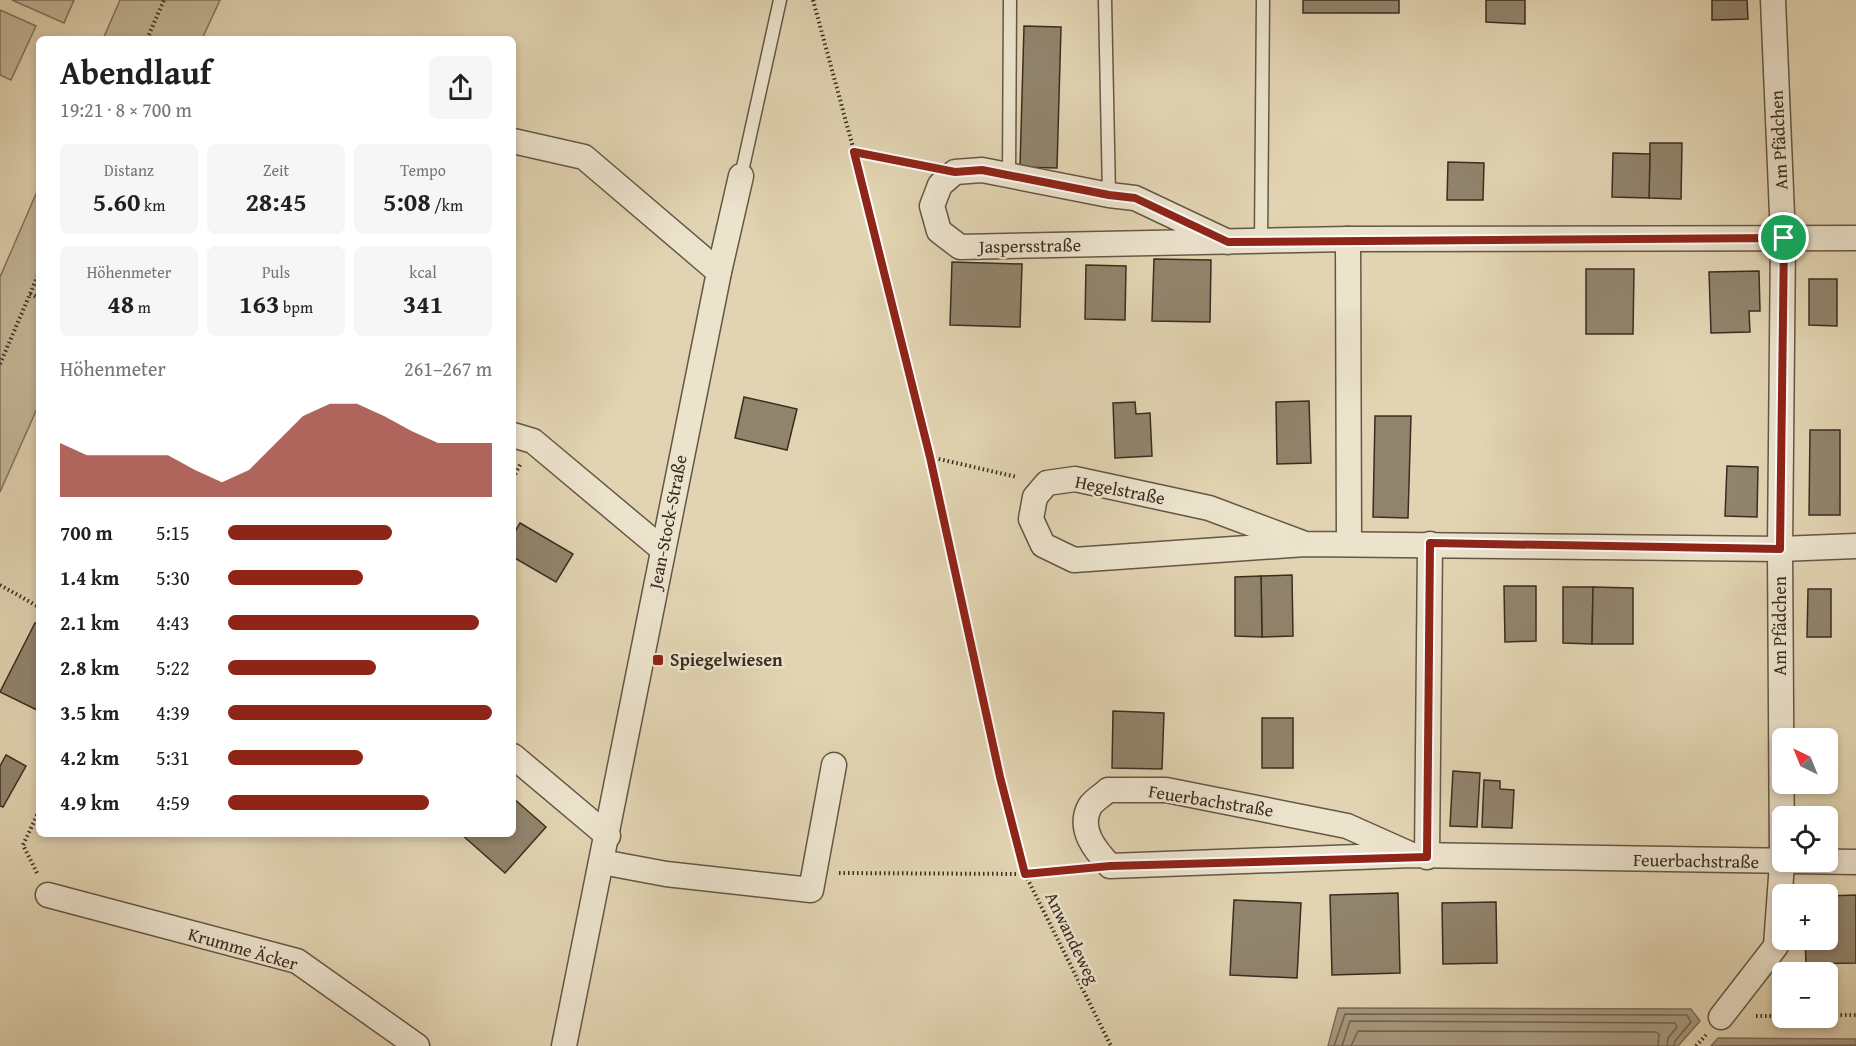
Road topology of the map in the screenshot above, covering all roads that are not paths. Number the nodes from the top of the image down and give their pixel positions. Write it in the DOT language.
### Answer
graph roads {
  1 [pos="780,0"];
  2 [pos="1010,0"];
  3 [pos="1105,0"];
  4 [pos="1263,0"];
  5 [pos="1773,0"];
  6 [pos="516,142"];
  7 [pos="741,176"];
  8 [pos="1009,176"];
  9 [pos="1109,195"];
  10 [pos="1784,238"];
  11 [pos="1856,238"];
  12 [pos="1348,239"];
  13 [pos="1261,241"];
  14 [pos="1228,242"];
  15 [pos="719,272"];
  16 [pos="516,436"];
  17 [pos="1430,543"];
  18 [pos="1305,544"];
  19 [pos="1349,544"];
  20 [pos="1856,546"];
  21 [pos="662,549"];
  22 [pos="1780,549"];
  23 [pos="516,759"];
  24 [pos="834,765"];
  25 [pos="1782,806"];
  26 [pos="608,836"];
  27 [pos="1420,856"];
  28 [pos="602,862"];
  29 [pos="1838,862"];
  30 [pos="1856,862"];
  31 [pos="1772,863"];
  32 [pos="1781,872"];
  33 [pos="48,896"];
  34 [pos="1721,1017"];
  35 [pos="417,1046"];
  36 [pos="564,1046"];
  1 -- 7 [label="lane, Jean-Stock-Straße"];
  2 -- 8 [label="lane"];
  3 -- 9 [label="lane"];
  4 -- 13 [label="lane"];
  5 -- 10 [label="street, Am Pfädchen"];
  6 -- 15 [label="street"];
  7 -- 15 [label="street, Jean-Stock-Straße"];
  8 -- 9 [label="street, Jaspersstraße"];
  8 -- 14 [label="street, Jaspersstraße"];
  9 -- 14 [label="street, Jaspersstraße"];
  10 -- 11 [label="street, Jaspersstraße"];
  10 -- 12 [label="street, Jaspersstraße"];
  10 -- 22 [label="street, Am Pfädchen"];
  12 -- 13 [label="street, Jaspersstraße"];
  12 -- 19 [label="street"];
  13 -- 14 [label="street, Jaspersstraße"];
  15 -- 21 [label="street, Jean-Stock-Straße"];
  16 -- 21 [label="street"];
  17 -- 19 [label="street, Hegelstraße"];
  17 -- 22 [label="street, Hegelstraße"];
  17 -- 27 [label="street"];
  18 -- 18 [label="street, Hegelstraße"];
  18 -- 19 [label="street, Hegelstraße"];
  20 -- 22 [label="street, Hegelstraße"];
  21 -- 26 [label="street, Jean-Stock-Straße"];
  22 -- 25 [label="street, Am Pfädchen"];
  23 -- 26 [label="street"];
  24 -- 28 [label="street"];
  26 -- 28 [label="street, Jean-Stock-Straße"];
  27 -- 27 [label="street, Feuerbachstraße"];
  27 -- 31 [label="street, Feuerbachstraße"];
  28 -- 36 [label="street, Jean-Stock-Straße"];
  29 -- 30 [label="street, Feuerbachstraße"];
  32 -- 34 [label="street, Am Pfädchen"];
  33 -- 35 [label="street, Krumme Äcker"];
}
